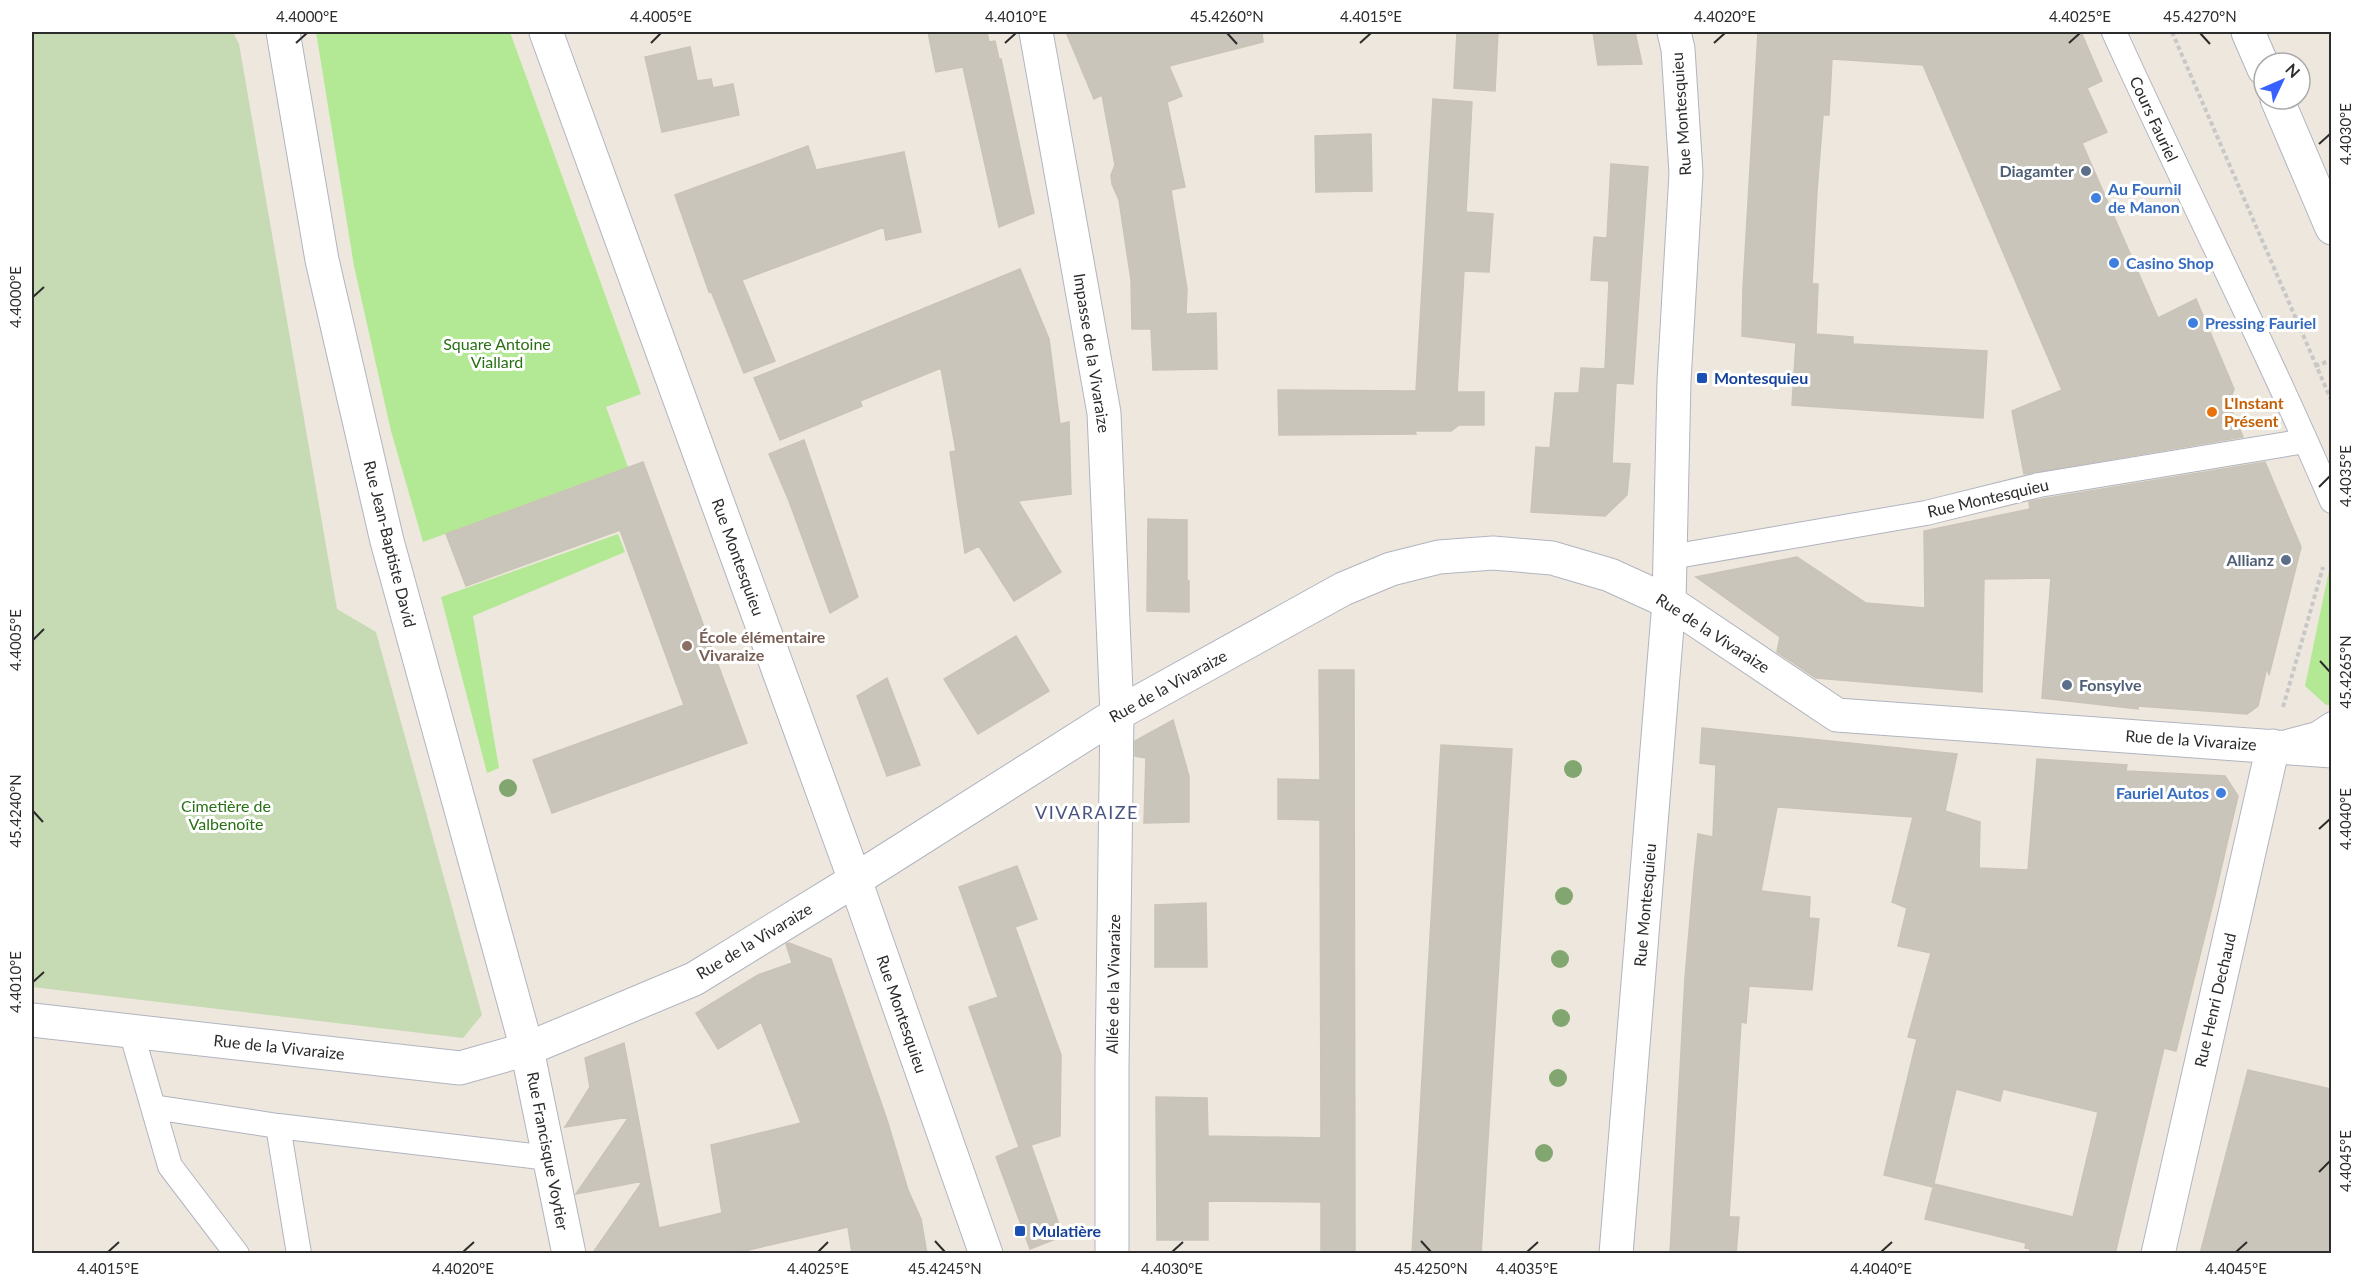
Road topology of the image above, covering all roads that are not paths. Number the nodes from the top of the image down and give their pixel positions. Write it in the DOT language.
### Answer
graph roads {
  1 [pos="283,32"];
  2 [pos="546,32"];
  3 [pos="1036,32"];
  4 [pos="1674,32"];
  5 [pos="2114,32"];
  6 [pos="2248,32"];
  7 [pos="2256,51"];
  8 [pos="2282,111"];
  9 [pos="2331,228"];
  10 [pos="2317,450"];
  11 [pos="2331,501"];
  12 [pos="1671,557"];
  13 [pos="1669,602"];
  14 [pos="1117,714"];
  15 [pos="2331,724"];
  16 [pos="2273,746"];
  17 [pos="2331,751"];
  18 [pos="855,880"];
  19 [pos="32,1020"];
  20 [pos="131,1031"];
  21 [pos="527,1049"];
  22 [pos="153,1107"];
  23 [pos="278,1126"];
  24 [pos="549,1158"];
  25 [pos="237,1254"];
  26 [pos="299,1254"];
  27 [pos="568,1254"];
  28 [pos="986,1254"];
  29 [pos="1112,1254"];
  30 [pos="1616,1254"];
  31 [pos="2158,1254"];
  1 -- 21 [label="street, Rue Jean-Baptiste David"];
  2 -- 18 [label="street, Rue Montesquieu"];
  3 -- 14 [label="street, Impasse de la Vivaraize"];
  4 -- 12 [label="street, Rue Montesquieu"];
  5 -- 10 [label="lane, Cours Fauriel"];
  6 -- 7 [label="street"];
  8 -- 9 [label="street"];
  10 -- 11 [label="lane, Cours Fauriel"];
  10 -- 12 [label="lane, Rue Montesquieu"];
  12 -- 13 [label="street, Rue Montesquieu"];
  13 -- 14 [label="street, Rue de la Vivaraize"];
  13 -- 16 [label="street, Rue de la Vivaraize"];
  13 -- 30 [label="street, Rue Montesquieu"];
  14 -- 18 [label="street, Rue de la Vivaraize"];
  14 -- 29 [label="street, Allée de la Vivaraize"];
  15 -- 16 [label="lane"];
  16 -- 17 [label="street, Rue de la Vivaraize"];
  16 -- 31 [label="street, Rue Henri Dechaud"];
  18 -- 21 [label="street, Rue de la Vivaraize"];
  18 -- 28 [label="street, Rue Montesquieu"];
  19 -- 20 [label="street, Rue de la Vivaraize"];
  20 -- 21 [label="street, Rue de la Vivaraize"];
  20 -- 22 [label="lane"];
  21 -- 24 [label="street, Rue Francisque Voytier"];
  22 -- 23 [label="lane"];
  22 -- 25 [label="lane"];
  23 -- 24 [label="lane"];
  23 -- 26 [label="lane"];
  24 -- 27 [label="street, Rue Francisque Voytier"];
}
